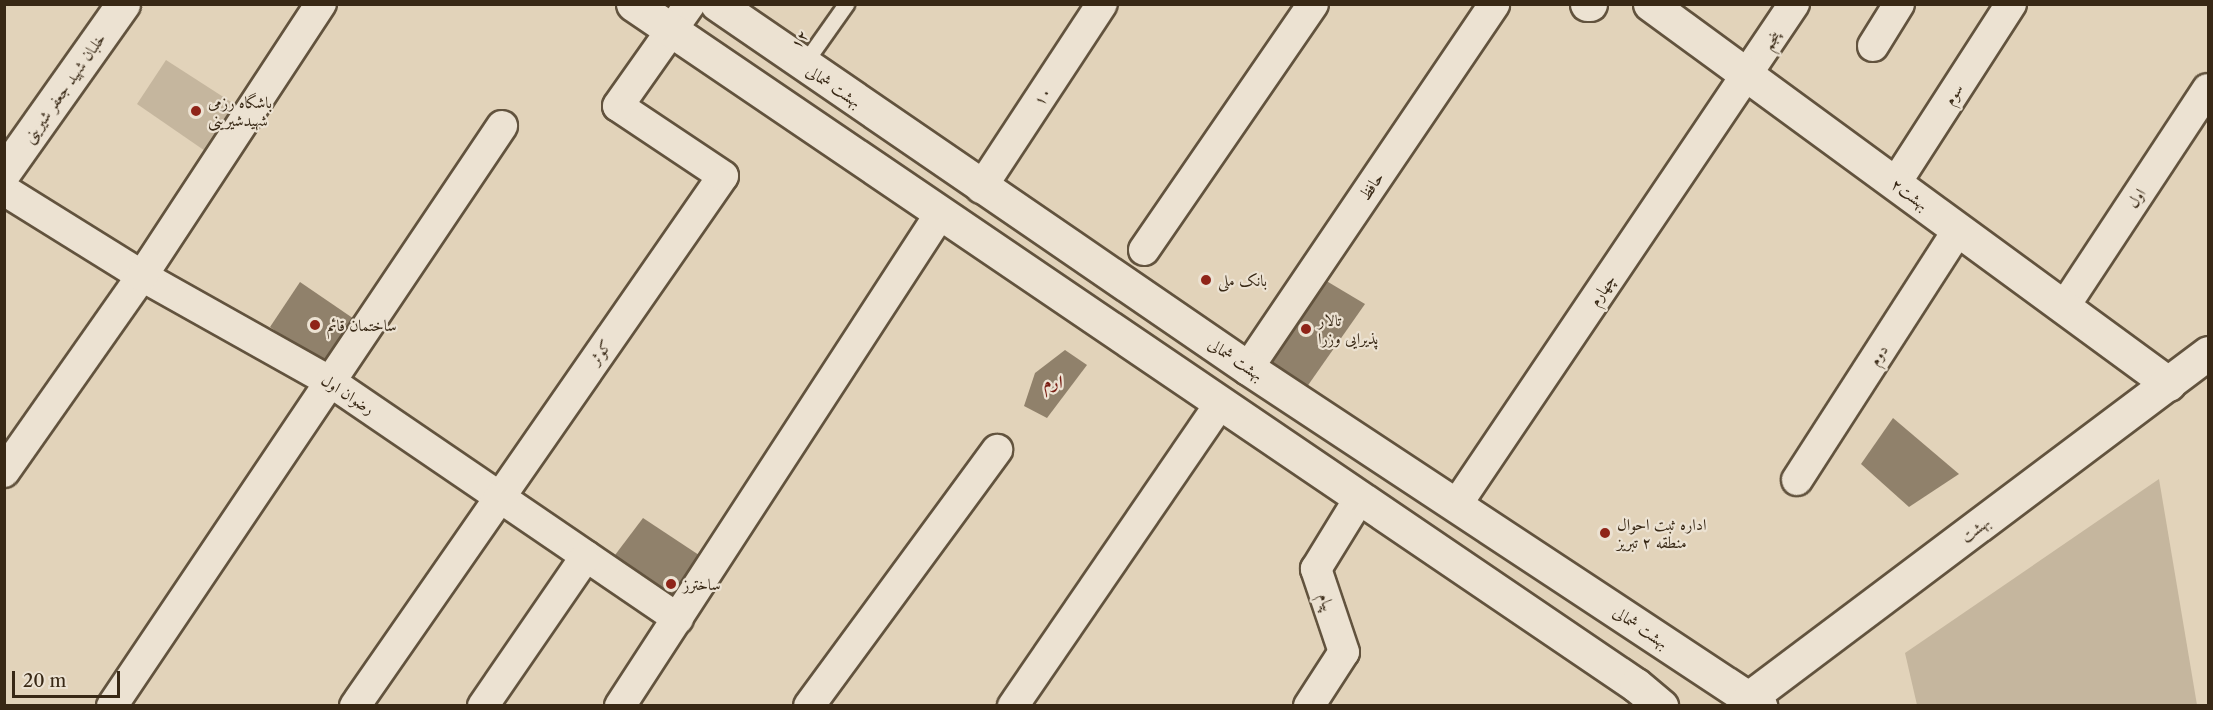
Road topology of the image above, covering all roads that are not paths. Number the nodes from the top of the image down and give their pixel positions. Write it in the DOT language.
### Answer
graph roads {
  1 [pos="123,4"];
  2 [pos="321,4"];
  3 [pos="633,4"];
  4 [pos="690,4"];
  5 [pos="717,4"];
  6 [pos="846,4"];
  7 [pos="1102,4"];
  8 [pos="1313,4"];
  9 [pos="1494,4"];
  10 [pos="1650,4"];
  11 [pos="1794,4"];
  12 [pos="1899,4"];
  13 [pos="2011,4"];
  14 [pos="669,31"];
  15 [pos="1873,46"];
  16 [pos="803,64"];
  17 [pos="1748,76"];
  18 [pos="2208,89"];
  19 [pos="501,126"];
  20 [pos="4,172"];
  21 [pos="1895,184"];
  22 [pos="981,188"];
  23 [pos="4,190"];
  24 [pos="940,214"];
  25 [pos="1958,230"];
  26 [pos="1144,250"];
  27 [pos="142,276"];
  28 [pos="2064,307"];
  29 [pos="2208,353"];
  30 [pos="1248,368"];
  31 [pos="332,382"];
  32 [pos="2169,384"];
  33 [pos="1220,404"];
  34 [pos="996,450"];
  35 [pos="4,472"];
  36 [pos="1797,480"];
  37 [pos="499,497"];
  38 [pos="1359,499"];
  39 [pos="1456,504"];
  40 [pos="586,556"];
  41 [pos="678,619"];
  42 [pos="1751,703"];
  43 [pos="112,705"];
  44 [pos="355,705"];
  45 [pos="483,705"];
  46 [pos="620,705"];
  47 [pos="808,705"];
  48 [pos="1013,705"];
  49 [pos="1309,705"];
  50 [pos="1661,705"];
  1 -- 20 [label="main road, خلبان شهید جعفر شیرینی"];
  2 -- 27 [label="street"];
  3 -- 14 [label="main road"];
  4 -- 14 [label="street"];
  5 -- 16 [label="main road, بهشت شمالی"];
  6 -- 16 [label="lane, ۱۲"];
  7 -- 22 [label="street, ۱۰"];
  8 -- 26 [label="street"];
  9 -- 30 [label="street, حافظ"];
  10 -- 17 [label="main road, بهشت۲"];
  11 -- 17 [label="street, پنجم"];
  12 -- 15 [label="street"];
  13 -- 21 [label="street, سوم"];
  14 -- 24 [label="main road"];
  14 -- 37 [label="street, کوثر"];
  16 -- 22 [label="main road, بهشت شمالی"];
  17 -- 21 [label="main road, بهشت۲"];
  17 -- 39 [label="street, چهارم"];
  18 -- 28 [label="street, اول"];
  19 -- 31 [label="street"];
  21 -- 25 [label="main road, بهشت۲"];
  22 -- 30 [label="main road, بهشت شمالی"];
  23 -- 27 [label="street, رضوان اول"];
  24 -- 33 [label="main road"];
  24 -- 41 [label="street"];
  25 -- 28 [label="main road, بهشت۲"];
  25 -- 36 [label="street, دوم"];
  27 -- 31 [label="street, رضوان اول"];
  27 -- 35 [label="street"];
  28 -- 32 [label="main road, بهشت۲"];
  29 -- 32 [label="main road, بهشت"];
  30 -- 39 [label="main road, بهشت شمالی"];
  31 -- 37 [label="street, رضوان اول"];
  31 -- 43 [label="street"];
  32 -- 42 [label="main road, بهشت"];
  33 -- 38 [label="main road"];
  33 -- 48 [label="street"];
  34 -- 47 [label="street"];
  37 -- 40 [label="street, رضوان اول"];
  37 -- 44 [label="street, کوثر"];
  38 -- 49 [label="street, پیام"];
  38 -- 50 [label="main road"];
  39 -- 42 [label="main road, بهشت شمالی"];
  40 -- 41 [label="street, رضوان اول"];
  40 -- 45 [label="street"];
  41 -- 46 [label="street"];
}
